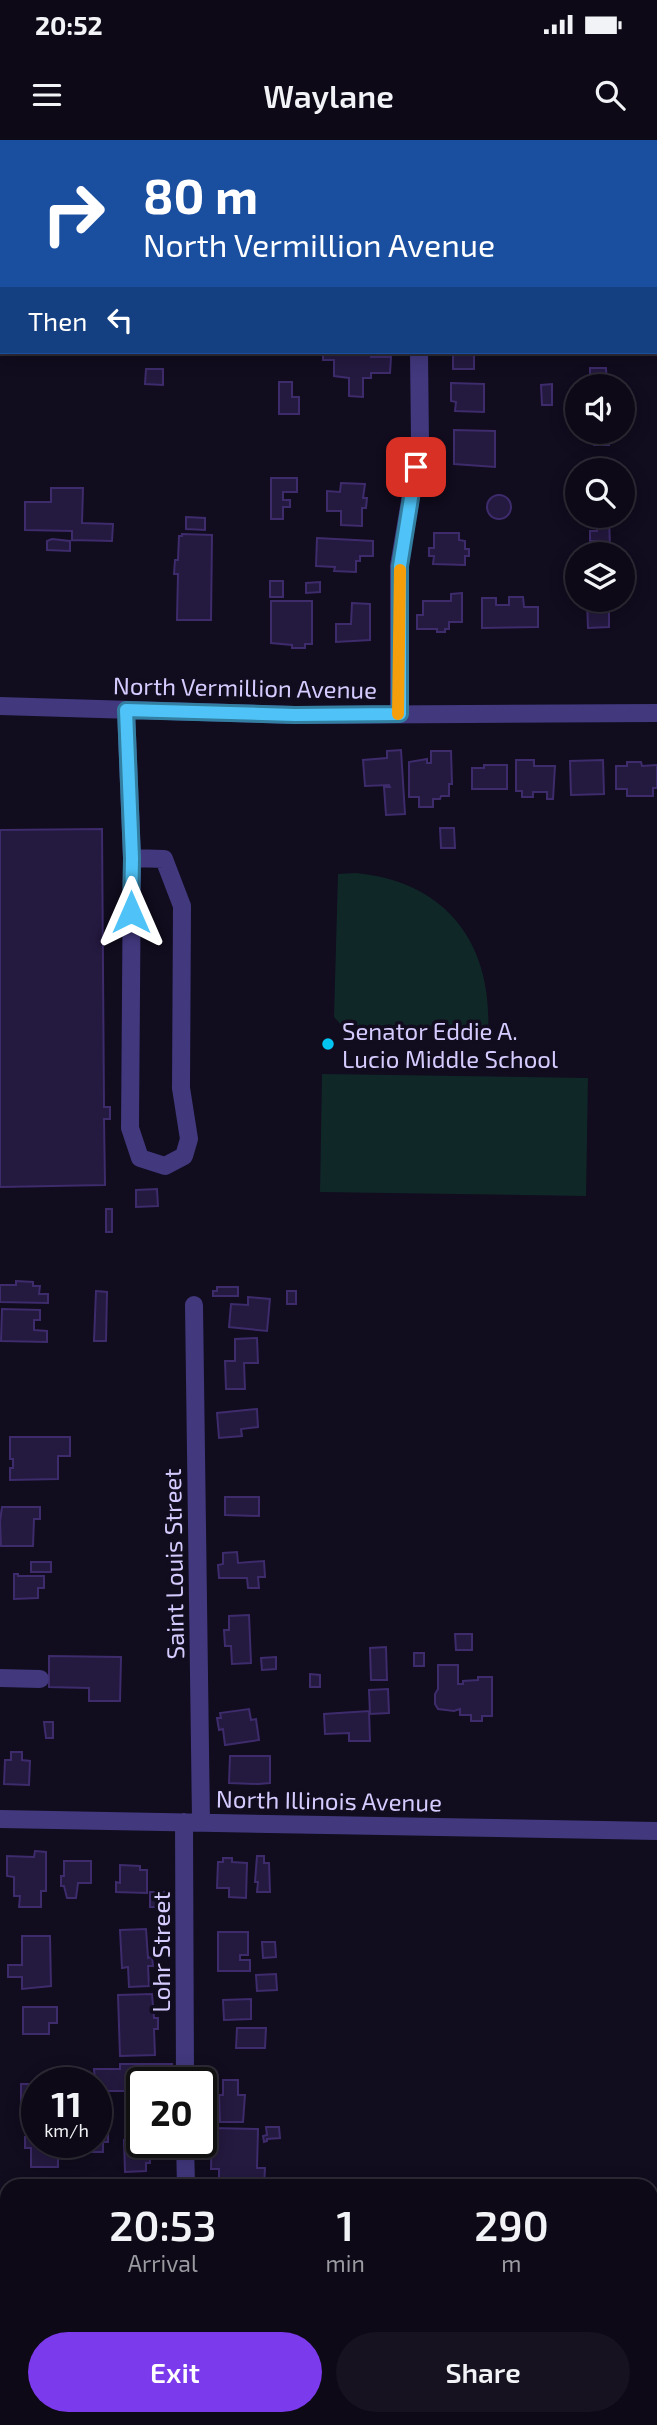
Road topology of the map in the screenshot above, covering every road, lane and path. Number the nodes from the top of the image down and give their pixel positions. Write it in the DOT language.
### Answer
graph roads {
  1 [pos="419,354"];
  2 [pos="0,706"];
  3 [pos="126,710"];
  4 [pos="657,713"];
  5 [pos="400,714"];
  6 [pos="132,858"];
  7 [pos="194,1305"];
  8 [pos="0,1678"];
  9 [pos="40,1679"];
  10 [pos="0,1819"];
  11 [pos="192,1822"];
  12 [pos="657,1831"];
  13 [pos="185,2067"];
  14 [pos="185,2158"];
  15 [pos="186,2179"];
  1 -- 5 [label="street"];
  2 -- 3 [label="street, North Vermillion Avenue"];
  3 -- 5 [label="street, North Vermillion Avenue"];
  3 -- 6 [label="street"];
  4 -- 5 [label="street, North Vermillion Avenue"];
  6 -- 6 [label="street"];
  7 -- 11 [label="street, Saint Louis Street"];
  8 -- 9 [label="street"];
  10 -- 11 [label="street, North Illinois Avenue"];
  11 -- 12 [label="street, North Illinois Avenue"];
  11 -- 13 [label="street, Lohr Street"];
  14 -- 15 [label="street"];
}
